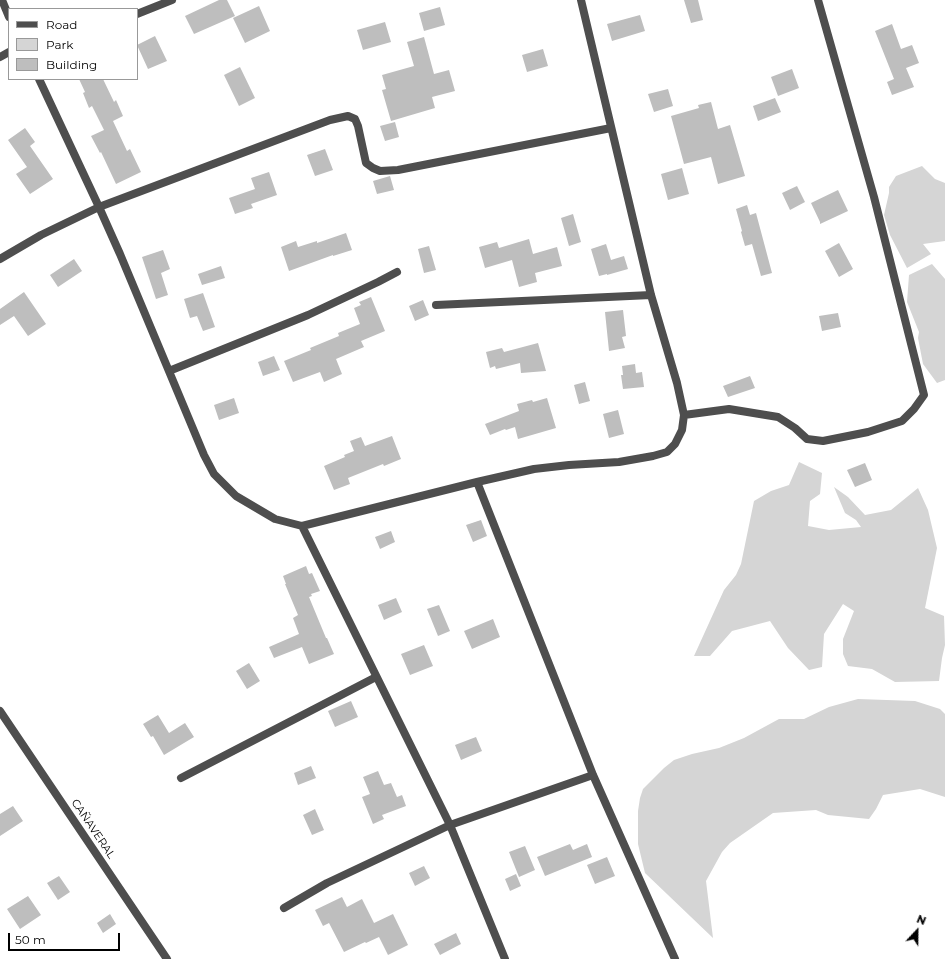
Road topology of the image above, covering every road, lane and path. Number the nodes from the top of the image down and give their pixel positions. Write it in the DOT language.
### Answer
graph roads {
  1 [pos="2,0"];
  2 [pos="172,0"];
  3 [pos="581,0"];
  4 [pos="818,0"];
  5 [pos="138,14"];
  6 [pos="8,15"];
  7 [pos="39,80"];
  8 [pos="611,128"];
  9 [pos="99,207"];
  10 [pos="0,259"];
  11 [pos="397,272"];
  12 [pos="651,295"];
  13 [pos="436,305"];
  14 [pos="169,371"];
  15 [pos="684,415"];
  16 [pos="477,482"];
  17 [pos="302,526"];
  18 [pos="376,677"];
  19 [pos="0,711"];
  20 [pos="593,775"];
  21 [pos="181,778"];
  22 [pos="450,825"];
  23 [pos="284,908"];
  24 [pos="167,959"];
  25 [pos="505,959"];
  26 [pos="675,959"];
  1 -- 6 [label="street"];
  2 -- 5 [label="street"];
  3 -- 8 [label="street"];
  4 -- 15 [label="street"];
  7 -- 9 [label="street"];
  8 -- 9 [label="street"];
  8 -- 12 [label="street"];
  9 -- 10 [label="street"];
  9 -- 14 [label="street"];
  11 -- 14 [label="street"];
  12 -- 13 [label="street"];
  12 -- 15 [label="street"];
  14 -- 17 [label="street"];
  15 -- 16 [label="street"];
  16 -- 17 [label="street"];
  16 -- 20 [label="street"];
  17 -- 18 [label="street"];
  18 -- 21 [label="street"];
  18 -- 22 [label="street"];
  19 -- 24 [label="street, CAÑAVERAL"];
  20 -- 22 [label="street"];
  20 -- 26 [label="street"];
  22 -- 23 [label="street"];
  22 -- 25 [label="street"];
}
